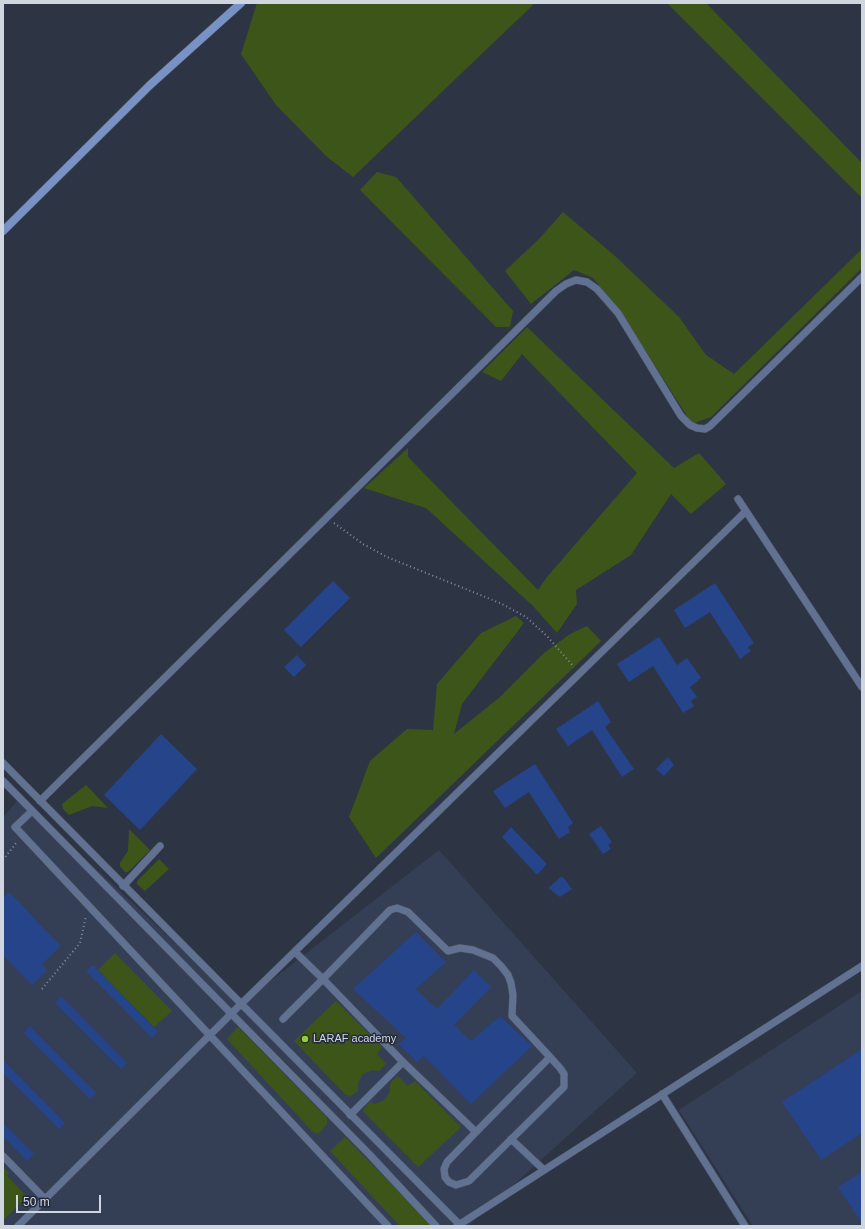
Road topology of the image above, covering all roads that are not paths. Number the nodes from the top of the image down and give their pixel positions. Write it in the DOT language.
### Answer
graph roads {
  1 [pos="241,3"];
  2 [pos="3,231"];
  3 [pos="862,277"];
  4 [pos="738,499"];
  5 [pos="746,510"];
  6 [pos="862,687"];
  7 [pos="3,763"];
  8 [pos="3,781"];
  9 [pos="40,801"];
  10 [pos="32,811"];
  11 [pos="160,846"];
  12 [pos="123,886"];
  13 [pos="296,952"];
  14 [pos="862,966"];
  15 [pos="323,979"];
  16 [pos="241,1004"];
  17 [pos="231,1015"];
  18 [pos="283,1019"];
  19 [pos="210,1036"];
  20 [pos="550,1057"];
  21 [pos="403,1062"];
  22 [pos="662,1094"];
  23 [pos="350,1115"];
  24 [pos="476,1132"];
  25 [pos="511,1139"];
  26 [pos="3,1156"];
  27 [pos="544,1170"];
  28 [pos="45,1199"];
  29 [pos="458,1225"];
  30 [pos="18,1226"];
  31 [pos="388,1226"];
  32 [pos="436,1226"];
  33 [pos="745,1226"];
  1 -- 2 [label="street"];
  3 -- 9 [label="lane"];
  4 -- 5 [label="lane"];
  5 -- 6 [label="lane"];
  5 -- 13 [label="lane"];
  7 -- 9 [label="lane"];
  8 -- 10 [label="lane"];
  9 -- 12 [label="lane"];
  10 -- 17 [label="lane"];
  10 -- 19 [label="lane"];
  11 -- 12 [label="lane"];
  12 -- 16 [label="lane"];
  13 -- 15 [label="lane"];
  13 -- 16 [label="lane"];
  14 -- 22 [label="lane"];
  15 -- 18 [label="lane"];
  15 -- 20 [label="lane"];
  15 -- 21 [label="lane"];
  16 -- 17 [label="lane"];
  16 -- 23 [label="lane"];
  17 -- 19 [label="lane"];
  17 -- 32 [label="lane"];
  19 -- 28 [label="lane"];
  19 -- 31 [label="lane"];
  20 -- 24 [label="lane"];
  20 -- 25 [label="lane"];
  21 -- 23 [label="lane"];
  21 -- 24 [label="lane"];
  22 -- 27 [label="lane"];
  22 -- 33 [label="lane"];
  23 -- 29 [label="lane"];
  24 -- 25 [label="lane"];
  25 -- 27 [label="lane"];
  26 -- 28 [label="lane"];
  27 -- 29 [label="lane"];
  28 -- 30 [label="lane"];
}
